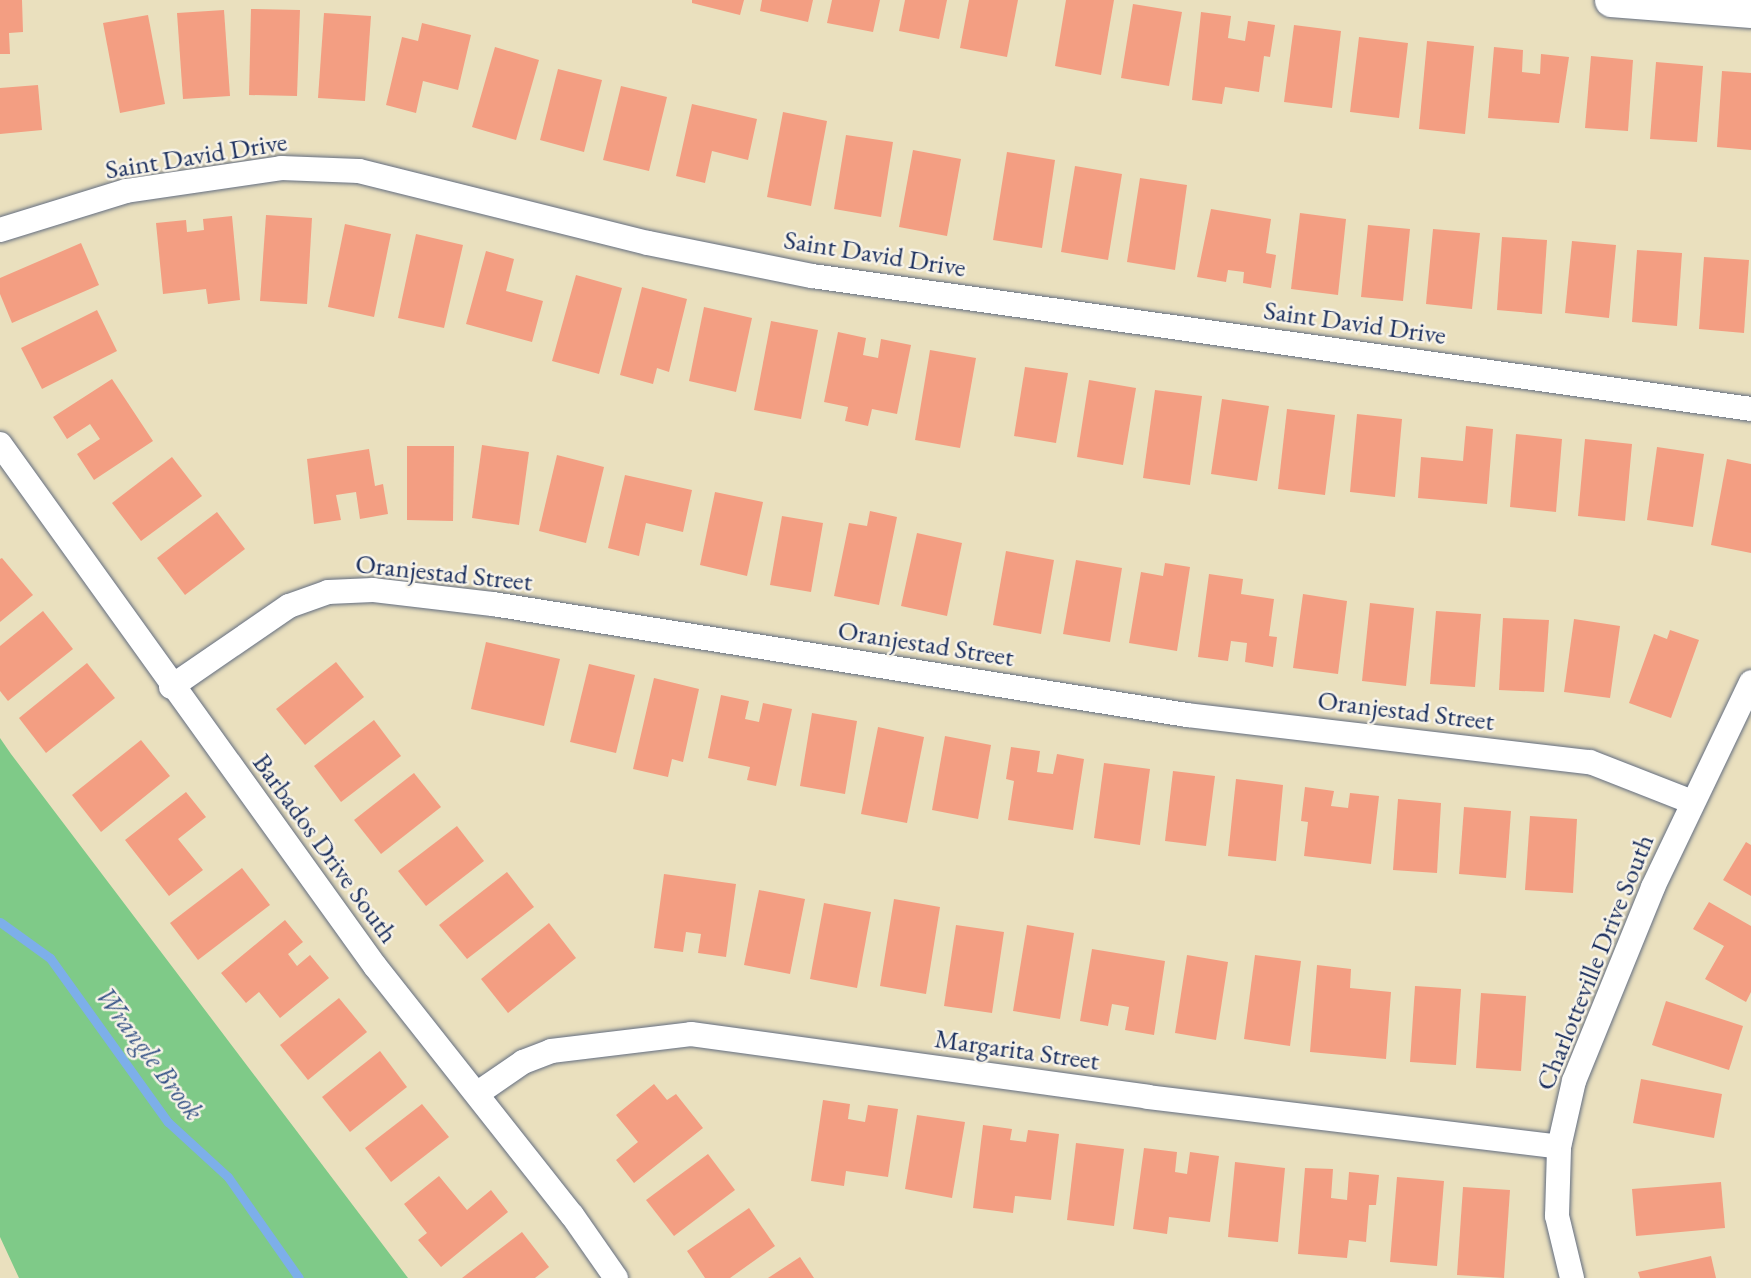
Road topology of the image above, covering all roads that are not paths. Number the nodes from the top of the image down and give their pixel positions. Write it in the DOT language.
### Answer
graph roads {
  1 [pos="1611,0"];
  2 [pos="1751,11"];
  3 [pos="0,230"];
  4 [pos="1751,409"];
  5 [pos="0,444"];
  6 [pos="1751,682"];
  7 [pos="171,687"];
  8 [pos="1692,802"];
  9 [pos="478,1093"];
  10 [pos="1559,1147"];
  11 [pos="616,1278"];
  12 [pos="1572,1278"];
  1 -- 2 [label="street"];
  3 -- 4 [label="street, Saint David Drive"];
  5 -- 7 [label="street, Barbados Drive South"];
  6 -- 8 [label="street, Charlotteville Drive South"];
  7 -- 8 [label="street, Oranjestad Street"];
  7 -- 9 [label="street, Barbados Drive South"];
  8 -- 10 [label="street, Charlotteville Drive South"];
  9 -- 10 [label="street, Margarita Street"];
  9 -- 11 [label="street, Barbados Drive South"];
  10 -- 12 [label="street, Charlotteville Drive South"];
}
